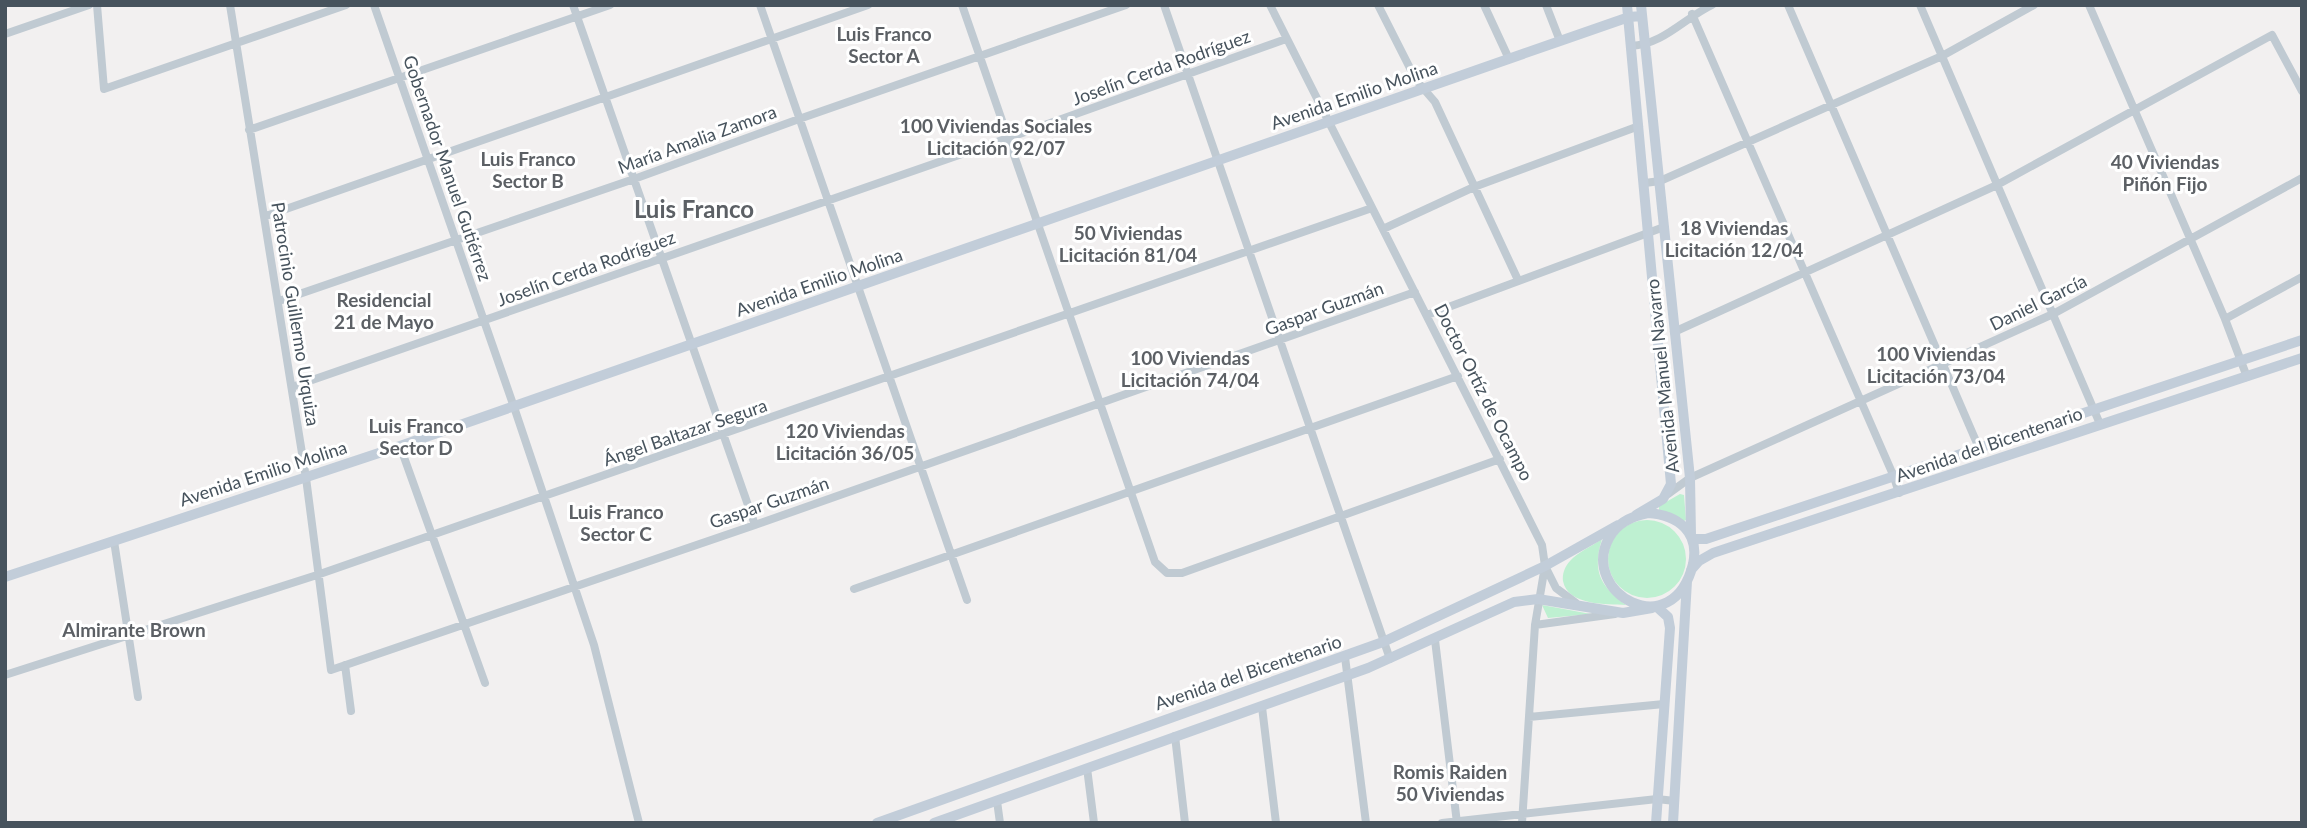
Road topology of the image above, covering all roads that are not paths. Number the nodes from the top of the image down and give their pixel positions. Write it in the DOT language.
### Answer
graph roads {
  1 [pos="89,5"];
  2 [pos="97,5"];
  3 [pos="230,5"];
  4 [pos="346,5"];
  5 [pos="374,5"];
  6 [pos="573,5"];
  7 [pos="610,5"];
  8 [pos="760,5"];
  9 [pos="868,5"];
  10 [pos="962,5"];
  11 [pos="1126,5"];
  12 [pos="1164,5"];
  13 [pos="1270,5"];
  14 [pos="1378,5"];
  15 [pos="1484,5"];
  16 [pos="1546,5"];
  17 [pos="1712,5"];
  18 [pos="1788,5"];
  19 [pos="1920,5"];
  20 [pos="2034,5"];
  21 [pos="2089,5"];
  22 [pos="1642,10"];
  23 [pos="1628,11"];
  24 [pos="1692,14"];
  25 [pos="577,17"];
  26 [pos="5,34"];
  27 [pos="1286,39"];
  28 [pos="771,40"];
  29 [pos="1560,41"];
  30 [pos="236,43"];
  31 [pos="1645,45"];
  32 [pos="1632,46"];
  33 [pos="980,56"];
  34 [pos="1942,56"];
  35 [pos="1508,59"];
  36 [pos="1188,74"];
  37 [pos="400,78"];
  38 [pos="1423,89"];
  39 [pos="2302,91"];
  40 [pos="605,97"];
  41 [pos="1830,106"];
  42 [pos="2133,110"];
  43 [pos="799,119"];
  44 [pos="1328,122"];
  45 [pos="1639,126"];
  46 [pos="249,131"];
  47 [pos="1008,138"];
  48 [pos="1747,144"];
  49 [pos="428,159"];
  50 [pos="1218,161"];
  51 [pos="2302,178"];
  52 [pos="634,179"];
  53 [pos="1660,181"];
  54 [pos="1645,183"];
  55 [pos="1997,185"];
  56 [pos="1474,187"];
  57 [pos="828,201"];
  58 [pos="1372,208"];
  59 [pos="265,216"];
  60 [pos="1038,224"];
  61 [pos="1664,227"];
  62 [pos="1383,229"];
  63 [pos="1650,232"];
  64 [pos="1888,236"];
  65 [pos="456,239"];
  66 [pos="2190,239"];
  67 [pos="1249,251"];
  68 [pos="662,257"];
  69 [pos="1805,273"];
  70 [pos="2302,277"];
  71 [pos="1518,280"];
  72 [pos="858,286"];
  73 [pos="1415,292"];
  74 [pos="279,301"];
  75 [pos="1069,313"];
  76 [pos="2053,314"];
  77 [pos="1427,315"];
  78 [pos="2224,319"];
  79 [pos="484,321"];
  80 [pos="1674,332"];
  81 [pos="2302,340"];
  82 [pos="1280,341"];
  83 [pos="693,345"];
  84 [pos="2302,358"];
  85 [pos="2241,360"];
  86 [pos="1943,364"];
  87 [pos="1458,376"];
  88 [pos="889,377"];
  89 [pos="2247,377"];
  90 [pos="292,387"];
  91 [pos="1861,401"];
  92 [pos="1100,403"];
  93 [pos="514,407"];
  94 [pos="2094,409"];
  95 [pos="2100,424"];
  96 [pos="1311,428"];
  97 [pos="724,435"];
  98 [pos="400,446"];
  99 [pos="1979,449"];
  100 [pos="1500,459"];
  101 [pos="920,466"];
  102 [pos="1894,477"];
  103 [pos="306,478"];
  104 [pos="1690,478"];
  105 [pos="1131,492"];
  106 [pos="1899,493"];
  107 [pos="1668,494"];
  108 [pos="545,497"];
  109 [pos="1636,515"];
  110 [pos="1342,516"];
  111 [pos="754,524"];
  112 [pos="1618,525"];
  113 [pos="432,536"];
  114 [pos="1693,537"];
  115 [pos="114,541"];
  116 [pos="952,555"];
  117 [pos="1545,566"];
  118 [pos="317,575"];
  119 [pos="1689,575"];
  120 [pos="5,577"];
  121 [pos="575,586"];
  122 [pos="853,589"];
  123 [pos="1538,599"];
  124 [pos="967,600"];
  125 [pos="1579,606"];
  126 [pos="1654,608"];
  127 [pos="1623,612"];
  128 [pos="464,625"];
  129 [pos="1535,625"];
  130 [pos="128,636"];
  131 [pos="1435,640"];
  132 [pos="1383,642"];
  133 [pos="1345,657"];
  134 [pos="1390,659"];
  135 [pos="345,665"];
  136 [pos="331,670"];
  137 [pos="5,675"];
  138 [pos="1348,675"];
  139 [pos="485,683"];
  140 [pos="138,697"];
  141 [pos="1664,704"];
  142 [pos="1262,706"];
  143 [pos="351,711"];
  144 [pos="1530,717"];
  145 [pos="1175,736"];
  146 [pos="1087,768"];
  147 [pos="1657,799"];
  148 [pos="997,800"];
  149 [pos="1675,801"];
  150 [pos="1523,818"];
  151 [pos="1457,822"];
  152 [pos="639,823"];
  153 [pos="877,823"];
  154 [pos="934,823"];
  155 [pos="1000,823"];
  156 [pos="1094,823"];
  157 [pos="1185,823"];
  158 [pos="1276,823"];
  159 [pos="1366,823"];
  160 [pos="1442,823"];
  161 [pos="1656,823"];
  162 [pos="1674,823"];
  1 -- 26 [label="street"];
  2 -- 30 [label="street"];
  3 -- 30 [label="street, Patrocinio Guillermo Urquiza"];
  4 -- 30 [label="street"];
  5 -- 37 [label="street, Gobernador Manuel Gutiérrez"];
  6 -- 25 [label="street"];
  7 -- 25 [label="street"];
  8 -- 28 [label="street"];
  9 -- 28 [label="street"];
  10 -- 33 [label="street"];
  11 -- 33 [label="street, María Amalia Zamora"];
  12 -- 36 [label="street"];
  13 -- 27 [label="street, Doctor Ortíz de Ocampo"];
  14 -- 38 [label="street"];
  15 -- 35 [label="street"];
  16 -- 29 [label="street"];
  17 -- 24 [label="street"];
  18 -- 41 [label="street"];
  19 -- 34 [label="street"];
  20 -- 34 [label="street"];
  21 -- 42 [label="street"];
  22 -- 23 [label="main road, Avenida Emilio Molina"];
  22 -- 31 [label="main road, Avenida Manuel Navarro"];
  23 -- 29 [label="main road, Avenida Emilio Molina"];
  23 -- 32 [label="main road, Avenida Manuel Navarro"];
  24 -- 31 [label="street"];
  24 -- 48 [label="street"];
  25 -- 37 [label="street"];
  25 -- 40 [label="street"];
  27 -- 36 [label="street, Joselín Cerda Rodríguez"];
  27 -- 44 [label="street, Doctor Ortíz de Ocampo"];
  28 -- 40 [label="street"];
  28 -- 43 [label="street"];
  29 -- 35 [label="main road, Avenida Emilio Molina"];
  30 -- 46 [label="street, Patrocinio Guillermo Urquiza"];
  31 -- 32 [label="street"];
  31 -- 53 [label="main road, Avenida Manuel Navarro"];
  32 -- 45 [label="main road, Avenida Manuel Navarro"];
  33 -- 43 [label="street, María Amalia Zamora"];
  33 -- 47 [label="street"];
  34 -- 41 [label="street"];
  34 -- 55 [label="street"];
  35 -- 38 [label="main road, Avenida Emilio Molina"];
  36 -- 47 [label="street, Joselín Cerda Rodríguez"];
  36 -- 50 [label="street"];
  37 -- 46 [label="street"];
  37 -- 49 [label="street, Gobernador Manuel Gutiérrez"];
  38 -- 44 [label="main road, Avenida Emilio Molina"];
  38 -- 56 [label="street"];
  39 -- 42 [label="street"];
  40 -- 49 [label="street"];
  40 -- 52 [label="street"];
  41 -- 48 [label="street"];
  41 -- 64 [label="street"];
  42 -- 55 [label="street"];
  42 -- 66 [label="street"];
  43 -- 52 [label="street, María Amalia Zamora"];
  43 -- 57 [label="street"];
  44 -- 50 [label="main road, Avenida Emilio Molina"];
  44 -- 58 [label="street, Doctor Ortíz de Ocampo"];
  45 -- 54 [label="main road, Avenida Manuel Navarro"];
  45 -- 56 [label="street"];
  46 -- 59 [label="street, Patrocinio Guillermo Urquiza"];
  47 -- 57 [label="street, Joselín Cerda Rodríguez"];
  47 -- 60 [label="street"];
  48 -- 53 [label="street"];
  48 -- 69 [label="street"];
  49 -- 59 [label="street"];
  49 -- 65 [label="street, Gobernador Manuel Gutiérrez"];
  50 -- 60 [label="main road, Avenida Emilio Molina"];
  50 -- 67 [label="street"];
  51 -- 66 [label="street, Daniel García"];
  52 -- 65 [label="street, María Amalia Zamora"];
  52 -- 68 [label="street"];
  53 -- 54 [label="street"];
  53 -- 61 [label="main road, Avenida Manuel Navarro"];
  54 -- 63 [label="main road, Avenida Manuel Navarro"];
  55 -- 64 [label="street"];
  55 -- 76 [label="street"];
  56 -- 62 [label="street"];
  56 -- 71 [label="street"];
  57 -- 68 [label="street, Joselín Cerda Rodríguez"];
  57 -- 72 [label="street"];
  58 -- 62 [label="street, Doctor Ortíz de Ocampo"];
  58 -- 67 [label="street, Ángel Baltazar Segura"];
  59 -- 74 [label="street, Patrocinio Guillermo Urquiza"];
  60 -- 72 [label="main road, Avenida Emilio Molina"];
  60 -- 75 [label="street"];
  61 -- 63 [label="street"];
  61 -- 80 [label="main road, Avenida Manuel Navarro"];
  62 -- 73 [label="street, Doctor Ortíz de Ocampo"];
  63 -- 71 [label="street"];
  63 -- 107 [label="main road, Avenida Manuel Navarro"];
  64 -- 69 [label="street"];
  64 -- 86 [label="street"];
  65 -- 74 [label="street, María Amalia Zamora"];
  65 -- 79 [label="street, Gobernador Manuel Gutiérrez"];
  66 -- 76 [label="street, Daniel García"];
  66 -- 78 [label="street"];
  67 -- 75 [label="street, Ángel Baltazar Segura"];
  67 -- 82 [label="street"];
  68 -- 79 [label="street, Joselín Cerda Rodríguez"];
  68 -- 83 [label="street"];
  69 -- 80 [label="street"];
  69 -- 91 [label="street"];
  70 -- 78 [label="street"];
  71 -- 77 [label="street"];
  72 -- 83 [label="main road, Avenida Emilio Molina"];
  72 -- 88 [label="street"];
  73 -- 77 [label="street, Doctor Ortíz de Ocampo"];
  73 -- 82 [label="street, Gaspar Guzmán"];
  74 -- 90 [label="street, Patrocinio Guillermo Urquiza"];
  75 -- 88 [label="street, Ángel Baltazar Segura"];
  75 -- 92 [label="street"];
  76 -- 86 [label="street, Daniel García"];
  76 -- 94 [label="street"];
  77 -- 87 [label="street, Doctor Ortíz de Ocampo"];
  78 -- 85 [label="street"];
  79 -- 90 [label="street, Joselín Cerda Rodríguez"];
  79 -- 93 [label="street, Gobernador Manuel Gutiérrez"];
  80 -- 104 [label="main road, Avenida Manuel Navarro"];
  81 -- 85 [label="main road, Avenida del Bicentenario"];
  82 -- 92 [label="street, Gaspar Guzmán"];
  82 -- 96 [label="street"];
  83 -- 93 [label="main road, Avenida Emilio Molina"];
  83 -- 97 [label="street"];
  84 -- 89 [label="main road, Avenida del Bicentenario"];
  85 -- 89 [label="street"];
  85 -- 94 [label="main road, Avenida del Bicentenario"];
  86 -- 91 [label="street, Daniel García"];
  86 -- 99 [label="street"];
  87 -- 96 [label="street"];
  87 -- 100 [label="street, Doctor Ortíz de Ocampo"];
  88 -- 97 [label="street, Ángel Baltazar Segura"];
  88 -- 101 [label="street"];
  89 -- 95 [label="main road, Avenida del Bicentenario"];
  90 -- 103 [label="street, Patrocinio Guillermo Urquiza"];
  91 -- 102 [label="street"];
  91 -- 104 [label="street, Daniel García"];
  92 -- 101 [label="street, Gaspar Guzmán"];
  92 -- 105 [label="street"];
  93 -- 98 [label="main road, Avenida Emilio Molina"];
  93 -- 108 [label="street, Gobernador Manuel Gutiérrez"];
  94 -- 95 [label="street"];
  94 -- 99 [label="main road, Avenida del Bicentenario"];
  95 -- 106 [label="main road, Avenida del Bicentenario"];
  96 -- 105 [label="street"];
  96 -- 110 [label="street"];
  97 -- 108 [label="street, Ángel Baltazar Segura"];
  97 -- 111 [label="street"];
  98 -- 103 [label="main road, Avenida Emilio Molina"];
  98 -- 113 [label="street"];
  99 -- 102 [label="main road, Avenida del Bicentenario"];
  100 -- 110 [label="street"];
  100 -- 117 [label="street, Doctor Ortíz de Ocampo"];
  101 -- 111 [label="street, Gaspar Guzmán"];
  101 -- 116 [label="street"];
  102 -- 106 [label="street"];
  102 -- 114 [label="main road, Avenida del Bicentenario"];
  103 -- 115 [label="main road, Avenida Emilio Molina"];
  103 -- 118 [label="street, Patrocinio Guillermo Urquiza"];
  104 -- 107 [label="street, Daniel García"];
  104 -- 114 [label="main road, Avenida Manuel Navarro"];
  105 -- 110 [label="street"];
  105 -- 116 [label="street"];
  106 -- 119 [label="main road, Avenida del Bicentenario"];
  107 -- 109 [label="main road, Avenida Manuel Navarro"];
  108 -- 113 [label="street, Ángel Baltazar Segura"];
  108 -- 121 [label="street, Gobernador Manuel Gutiérrez"];
  109 -- 112 [label="main road"];
  109 -- 114 [label="main road"];
  110 -- 132 [label="street"];
  111 -- 121 [label="street, Gaspar Guzmán"];
  112 -- 117 [label="main road, Avenida del Bicentenario"];
  112 -- 126 [label="main road"];
  113 -- 118 [label="street, Ángel Baltazar Segura"];
  113 -- 128 [label="street"];
  114 -- 119 [label="main road"];
  115 -- 120 [label="main road, Avenida Emilio Molina"];
  115 -- 130 [label="street"];
  116 -- 122 [label="street"];
  116 -- 124 [label="street"];
  117 -- 123 [label="street, Doctor Ortíz de Ocampo"];
  117 -- 125 [label="street"];
  117 -- 132 [label="main road, Avenida del Bicentenario"];
  118 -- 130 [label="street, Ángel Baltazar Segura"];
  118 -- 136 [label="street, Patrocinio Guillermo Urquiza"];
  119 -- 126 [label="main road"];
  119 -- 149 [label="main road"];
  121 -- 128 [label="street, Gaspar Guzmán"];
  121 -- 152 [label="street, Gobernador Manuel Gutiérrez"];
  123 -- 125 [label="main road, Avenida del Bicentenario"];
  123 -- 129 [label="street, Doctor Ortíz de Ocampo"];
  123 -- 131 [label="main road, Avenida del Bicentenario"];
  125 -- 127 [label="main road, Avenida del Bicentenario"];
  126 -- 127 [label="main road, Avenida del Bicentenario"];
  126 -- 141 [label="main road"];
  127 -- 129 [label="street"];
  128 -- 135 [label="street, Gaspar Guzmán"];
  128 -- 139 [label="street"];
  129 -- 144 [label="street, Doctor Ortíz de Ocampo"];
  130 -- 137 [label="street, Ángel Baltazar Segura"];
  130 -- 140 [label="street"];
  131 -- 134 [label="main road, Avenida del Bicentenario"];
  131 -- 151 [label="street"];
  132 -- 133 [label="main road, Avenida del Bicentenario"];
  132 -- 134 [label="street"];
  133 -- 138 [label="street"];
  133 -- 153 [label="main road, Avenida del Bicentenario"];
  134 -- 138 [label="main road, Avenida del Bicentenario"];
  135 -- 136 [label="street, Gaspar Guzmán"];
  135 -- 143 [label="street"];
  138 -- 142 [label="main road, Avenida del Bicentenario"];
  138 -- 159 [label="street"];
  141 -- 144 [label="street"];
  141 -- 147 [label="main road"];
  142 -- 145 [label="main road, Avenida del Bicentenario"];
  142 -- 158 [label="street"];
  144 -- 150 [label="street, Doctor Ortíz de Ocampo"];
  145 -- 146 [label="main road, Avenida del Bicentenario"];
  145 -- 157 [label="street"];
  146 -- 148 [label="main road, Avenida del Bicentenario"];
  146 -- 156 [label="street"];
  147 -- 149 [label="street"];
  147 -- 150 [label="street"];
  147 -- 161 [label="main road"];
  148 -- 154 [label="main road, Avenida del Bicentenario"];
  148 -- 155 [label="street"];
  149 -- 162 [label="main road"];
  150 -- 151 [label="street"];
  151 -- 160 [label="street"];
}
